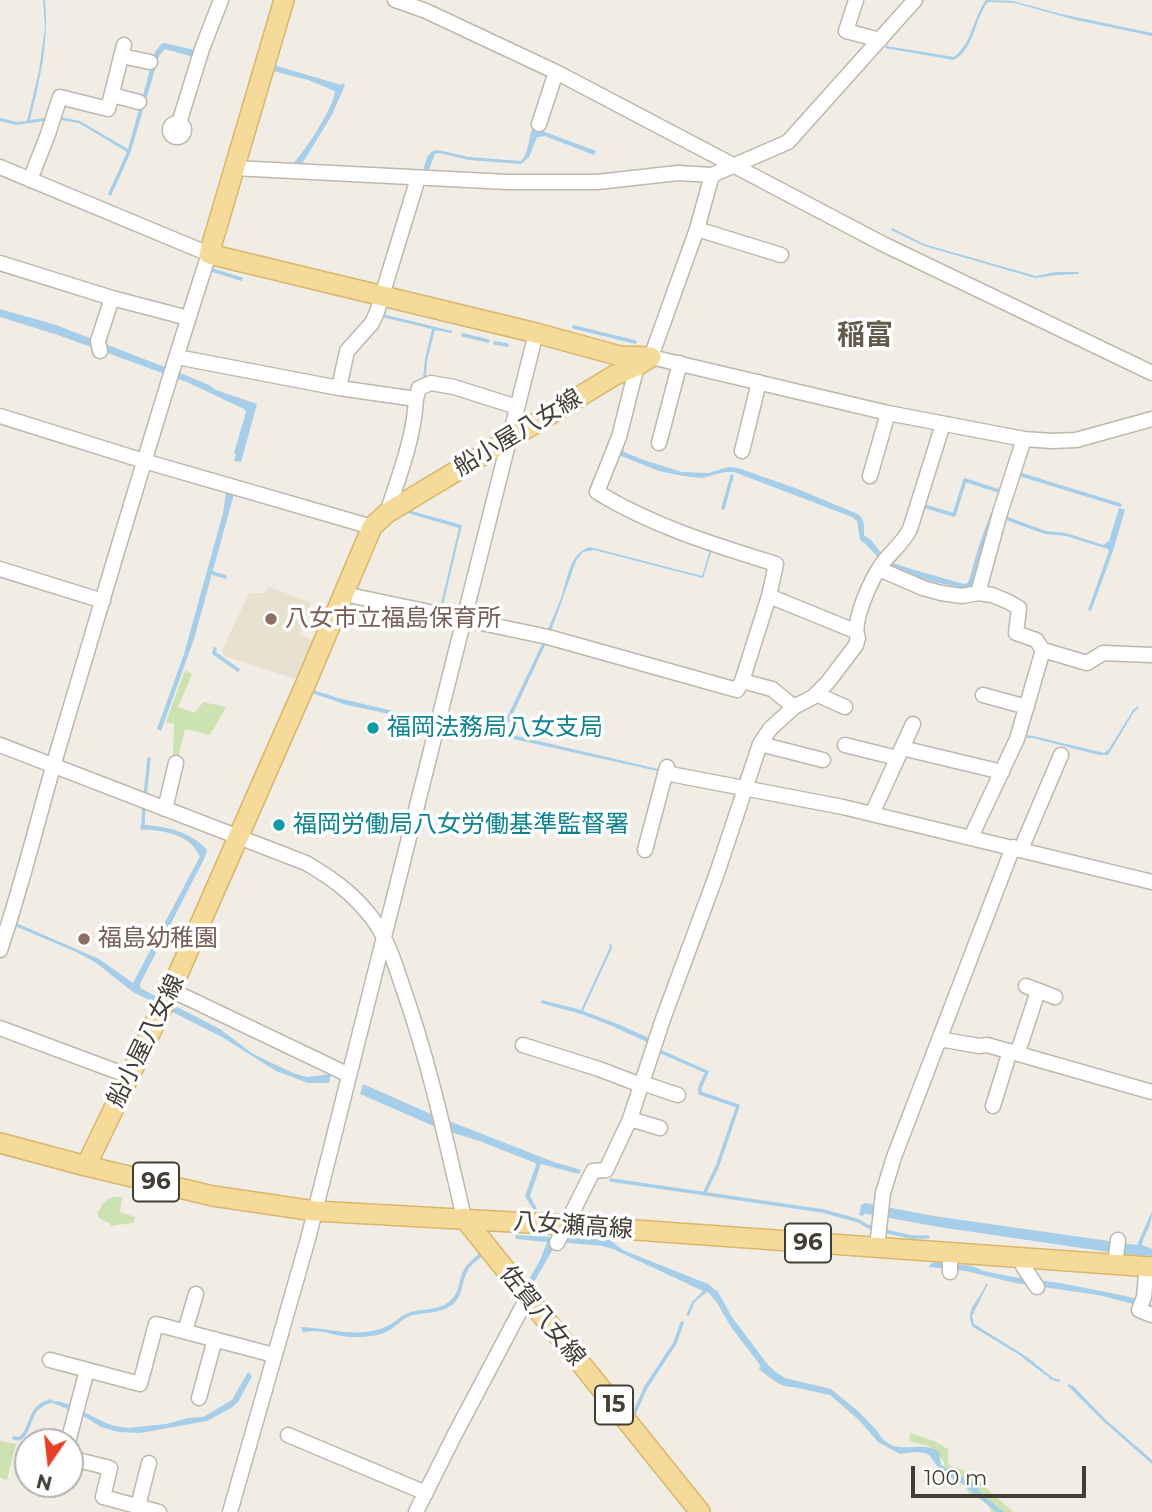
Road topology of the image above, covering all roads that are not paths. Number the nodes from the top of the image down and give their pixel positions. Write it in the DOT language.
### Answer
graph roads {
  1 [pos="221,0"];
  2 [pos="284,0"];
  3 [pos="395,0"];
  4 [pos="856,0"];
  5 [pos="915,0"];
  6 [pos="880,40"];
  7 [pos="150,62"];
  8 [pos="556,72"];
  9 [pos="112,95"];
  10 [pos="139,102"];
  11 [pos="179,123"];
  12 [pos="539,124"];
  13 [pos="732,165"];
  14 [pos="0,167"];
  15 [pos="234,168"];
  16 [pos="712,175"];
  17 [pos="418,178"];
  18 [pos="30,180"];
  19 [pos="697,229"];
  20 [pos="209,254"];
  21 [pos="781,255"];
  22 [pos="0,262"];
  23 [pos="381,296"];
  24 [pos="112,298"];
  25 [pos="188,318"];
  26 [pos="536,333"];
  27 [pos="100,351"];
  28 [pos="177,357"];
  29 [pos="644,362"];
  30 [pos="680,363"];
  31 [pos="1152,373"];
  32 [pos="759,383"];
  33 [pos="340,388"];
  34 [pos="416,399"];
  35 [pos="517,407"];
  36 [pos="888,413"];
  37 [pos="0,416"];
  38 [pos="1152,419"];
  39 [pos="943,424"];
  40 [pos="510,437"];
  41 [pos="1024,439"];
  42 [pos="659,443"];
  43 [pos="742,451"];
  44 [pos="144,461"];
  45 [pos="870,476"];
  46 [pos="387,513"];
  47 [pos="372,527"];
  48 [pos="883,564"];
  49 [pos="0,569"];
  50 [pos="978,593"];
  51 [pos="344,594"];
  52 [pos="769,596"];
  53 [pos="103,601"];
  54 [pos="463,618"];
  55 [pos="855,631"];
  56 [pos="1043,650"];
  57 [pos="1152,655"];
  58 [pos="742,681"];
  59 [pos="816,694"];
  60 [pos="983,695"];
  61 [pos="794,707"];
  62 [pos="845,707"];
  63 [pos="1027,708"];
  64 [pos="913,723"];
  65 [pos="760,744"];
  66 [pos="0,745"];
  67 [pos="845,745"];
  68 [pos="900,753"];
  69 [pos="1061,755"];
  70 [pos="823,760"];
  71 [pos="176,763"];
  72 [pos="54,766"];
  73 [pos="1002,772"];
  74 [pos="744,788"];
  75 [pos="165,809"];
  76 [pos="872,814"];
  77 [pos="239,837"];
  78 [pos="971,837"];
  79 [pos="1017,848"];
  80 [pos="645,850"];
  81 [pos="1152,882"];
  82 [pos="384,940"];
  83 [pos="0,950"];
  84 [pos="171,990"];
  85 [pos="1055,997"];
  86 [pos="0,1028"];
  87 [pos="939,1039"];
  88 [pos="523,1045"];
  89 [pos="1014,1052"];
  90 [pos="349,1075"];
  91 [pos="129,1076"];
  92 [pos="642,1084"];
  93 [pos="1152,1092"];
  94 [pos="678,1095"];
  95 [pos="993,1106"];
  96 [pos="630,1119"];
  97 [pos="660,1128"];
  98 [pos="0,1143"];
  99 [pos="86,1166"];
  100 [pos="315,1211"];
  101 [pos="464,1218"];
  102 [pos="561,1235"];
  103 [pos="1118,1240"];
  104 [pos="877,1241"];
  105 [pos="1116,1256"];
  106 [pos="1149,1271"];
  107 [pos="195,1294"];
  108 [pos="527,1298"];
  109 [pos="1145,1307"];
  110 [pos="185,1331"];
  111 [pos="215,1339"];
  112 [pos="274,1355"];
  113 [pos="50,1360"];
  114 [pos="87,1370"];
  115 [pos="199,1398"];
  116 [pos="72,1428"];
  117 [pos="289,1435"];
  118 [pos="84,1462"];
  119 [pos="149,1463"];
  120 [pos="426,1493"];
  121 [pos="138,1506"];
  122 [pos="159,1512"];
  123 [pos="230,1512"];
  124 [pos="416,1512"];
  125 [pos="700,1512"];
  1 -- 11 [label="street"];
  2 -- 15 [label="main road"];
  3 -- 8 [label="street"];
  4 -- 6 [label="street"];
  5 -- 6 [label="street"];
  6 -- 13 [label="street"];
  7 -- 9 [label="street"];
  8 -- 12 [label="street"];
  8 -- 13 [label="street"];
  9 -- 10 [label="street"];
  9 -- 18 [label="street"];
  13 -- 16 [label="street"];
  13 -- 31 [label="street"];
  14 -- 18 [label="street"];
  15 -- 17 [label="street"];
  15 -- 20 [label="main road"];
  16 -- 17 [label="street"];
  16 -- 19 [label="street"];
  17 -- 23 [label="street"];
  18 -- 20 [label="street"];
  19 -- 21 [label="street"];
  19 -- 29 [label="street"];
  20 -- 23 [label="main road"];
  20 -- 25 [label="street"];
  22 -- 24 [label="street"];
  23 -- 26 [label="main road"];
  23 -- 33 [label="street"];
  24 -- 25 [label="street"];
  24 -- 27 [label="street"];
  25 -- 28 [label="street"];
  26 -- 29 [label="main road"];
  26 -- 35 [label="street"];
  28 -- 33 [label="street"];
  28 -- 44 [label="street"];
  29 -- 30 [label="street"];
  29 -- 40 [label="main road, 船小屋八女線"];
  29 -- 52 [label="street"];
  30 -- 32 [label="street"];
  30 -- 42 [label="street"];
  32 -- 36 [label="street"];
  32 -- 43 [label="street"];
  33 -- 34 [label="street"];
  34 -- 35 [label="street"];
  34 -- 46 [label="street"];
  35 -- 40 [label="street"];
  36 -- 39 [label="street"];
  36 -- 45 [label="street"];
  37 -- 44 [label="street"];
  38 -- 41 [label="street"];
  39 -- 41 [label="street"];
  39 -- 48 [label="street"];
  40 -- 46 [label="main road, 船小屋八女線"];
  40 -- 54 [label="street"];
  41 -- 50 [label="street"];
  44 -- 47 [label="street"];
  44 -- 53 [label="street"];
  46 -- 47 [label="main road, 船小屋八女線"];
  47 -- 51 [label="main road, 船小屋八女線"];
  48 -- 50 [label="street"];
  48 -- 55 [label="street"];
  49 -- 53 [label="street"];
  50 -- 56 [label="street"];
  51 -- 54 [label="street"];
  51 -- 77 [label="main road, 船小屋八女線"];
  52 -- 55 [label="street"];
  52 -- 58 [label="street"];
  53 -- 72 [label="street"];
  54 -- 58 [label="street"];
  54 -- 82 [label="street"];
  55 -- 59 [label="street"];
  56 -- 57 [label="street"];
  56 -- 63 [label="street"];
  58 -- 61 [label="street"];
  59 -- 61 [label="street"];
  59 -- 62 [label="street"];
  60 -- 63 [label="street"];
  61 -- 65 [label="street"];
  63 -- 73 [label="street"];
  64 -- 68 [label="street"];
  65 -- 70 [label="street"];
  65 -- 74 [label="street"];
  66 -- 72 [label="street"];
  67 -- 68 [label="street"];
  68 -- 73 [label="street"];
  68 -- 76 [label="street"];
  69 -- 79 [label="street"];
  71 -- 75 [label="street"];
  72 -- 75 [label="street"];
  72 -- 83 [label="street"];
  73 -- 78 [label="street"];
  74 -- 76 [label="street"];
  74 -- 80 [label="street"];
  74 -- 92 [label="street"];
  75 -- 77 [label="street"];
  76 -- 78 [label="street"];
  77 -- 82 [label="street"];
  77 -- 84 [label="main road, 船小屋八女線"];
  78 -- 79 [label="street"];
  79 -- 81 [label="street"];
  79 -- 87 [label="street"];
  82 -- 90 [label="street"];
  82 -- 101 [label="street"];
  84 -- 90 [label="street"];
  84 -- 91 [label="main road, 船小屋八女線"];
  85 -- 89 [label="street"];
  86 -- 91 [label="street"];
  87 -- 89 [label="street"];
  87 -- 104 [label="street"];
  88 -- 92 [label="street"];
  89 -- 93 [label="street"];
  89 -- 95 [label="street"];
  90 -- 100 [label="street"];
  91 -- 99 [label="main road, 船小屋八女線"];
  92 -- 94 [label="street"];
  92 -- 96 [label="street"];
  96 -- 97 [label="street"];
  96 -- 102 [label="street"];
  98 -- 99 [label="main road, 八女瀬高線 / 96"];
  99 -- 100 [label="main road, 八女瀬高線 / 96"];
  100 -- 101 [label="main road, 八女瀬高線 / 96"];
  100 -- 112 [label="street"];
  101 -- 102 [label="main road, 八女瀬高線 / 96"];
  101 -- 108 [label="main road, 佐賀八女線 / 15"];
  102 -- 104 [label="main road, 八女瀬高線 / 96"];
  103 -- 105 [label="street"];
  104 -- 106 [label="main road, 八女瀬高線 / 96"];
  106 -- 109 [label="street"];
  107 -- 110 [label="street"];
  108 -- 120 [label="street"];
  108 -- 125 [label="main road, 佐賀八女線 / 15"];
  110 -- 111 [label="street"];
  110 -- 114 [label="street"];
  111 -- 112 [label="street"];
  111 -- 115 [label="street"];
  112 -- 123 [label="street"];
  113 -- 114 [label="street"];
  114 -- 116 [label="street"];
  117 -- 120 [label="street"];
  118 -- 121 [label="street"];
  119 -- 121 [label="street"];
  120 -- 124 [label="street"];
  121 -- 122 [label="street"];
}
